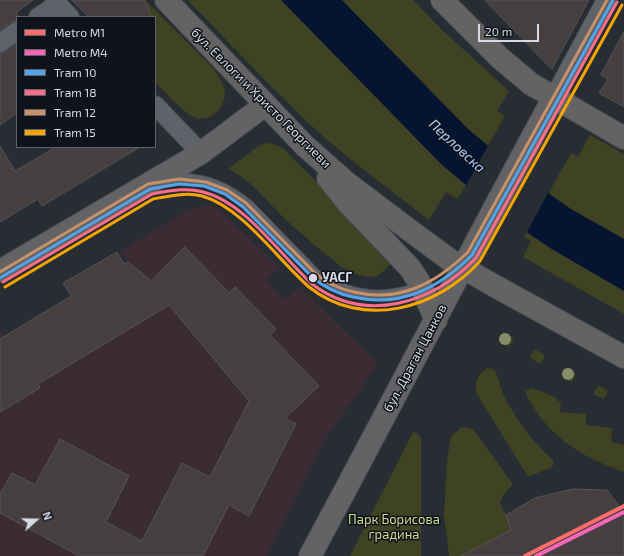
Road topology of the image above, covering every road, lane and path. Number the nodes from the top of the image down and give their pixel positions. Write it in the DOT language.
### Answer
graph roads {
  1 [pos="166,0"];
  2 [pos="442,0"];
  3 [pos="606,0"];
  4 [pos="56,2"];
  5 [pos="39,16"];
  6 [pos="69,16"];
  7 [pos="16,33"];
  8 [pos="0,43"];
  9 [pos="554,97"];
  10 [pos="265,105"];
  11 [pos="156,106"];
  12 [pos="624,138"];
  13 [pos="305,146"];
  14 [pos="201,153"];
  15 [pos="149,184"];
  16 [pos="462,267"];
  17 [pos="0,271"];
  18 [pos="421,286"];
  19 [pos="436,320"];
  20 [pos="624,357"];
  21 [pos="310,556"];
  1 -- 10 [label="main road, бул. Евлоги и Христо Георгиеви"];
  2 -- 9 [label="main road"];
  3 -- 9 [label="street"];
  4 -- 5 [label="street"];
  4 -- 6 [label="street"];
  7 -- 8 [label="street"];
  9 -- 12 [label="main road"];
  9 -- 16 [label="street, бул. Драган Цанков"];
  10 -- 13 [label="main road, бул. Евлоги и Христо Георгиеви"];
  10 -- 14 [label="street"];
  11 -- 14 [label="street"];
  13 -- 16 [label="main road, бул. Евлоги и Христо Георгиеви"];
  13 -- 18 [label="main road"];
  14 -- 15 [label="street"];
  15 -- 17 [label="street"];
  15 -- 18 [label="lane"];
  16 -- 19 [label="street, бул. Драган Цанков"];
  16 -- 20 [label="main road, бул. Евлоги и Христо Георгиеви"];
  18 -- 19 [label="main road"];
  19 -- 21 [label="street, бул. Драган Цанков"];
}
